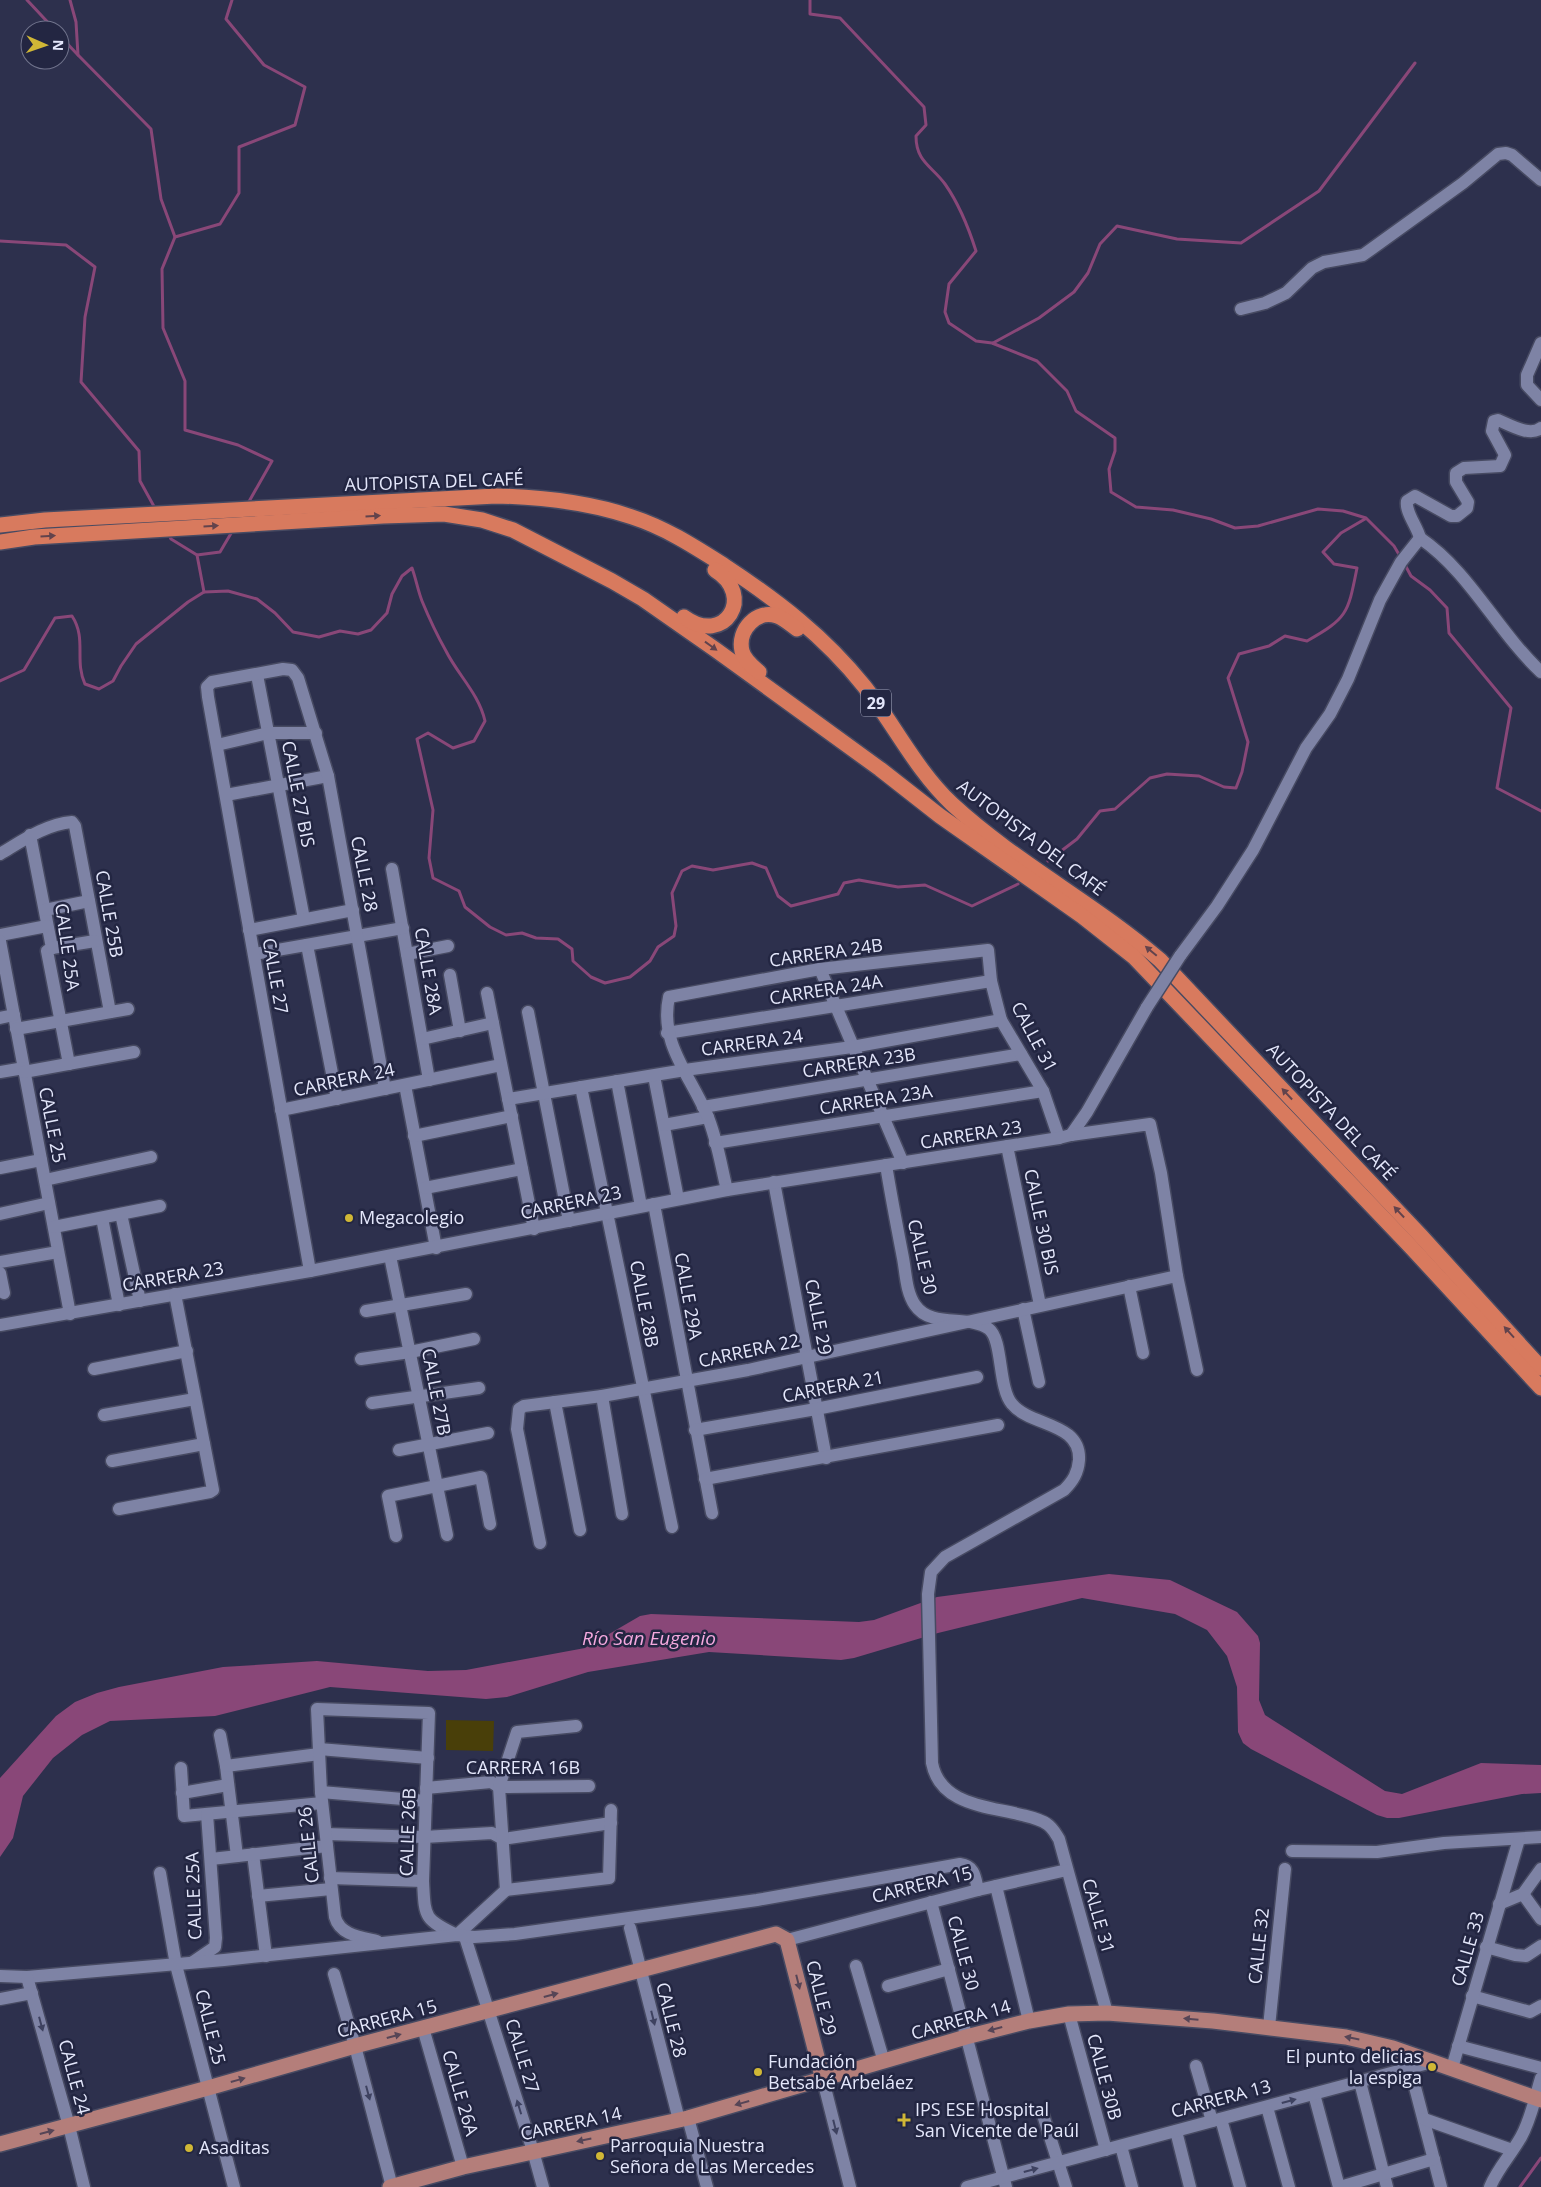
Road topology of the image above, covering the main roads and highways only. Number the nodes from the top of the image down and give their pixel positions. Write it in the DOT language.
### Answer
graph roads {
  1 [pos="541,498"];
  2 [pos="0,525"];
  3 [pos="532,538"];
  4 [pos="0,542"];
  5 [pos="907,748"];
  6 [pos="880,769"];
  7 [pos="1541,1368"];
  8 [pos="1541,1388"];
  9 [pos="785,1938"];
  10 [pos="823,2080"];
  11 [pos="1538,2099"];
  12 [pos="0,2144"];
  13 [pos="391,2187"];
  1 -- 2 [label="highway, AUTOPISTA DEL CAFÉ / 29"];
  1 -- 3 [label="highway"];
  1 -- 5 [label="highway, AUTOPISTA DEL CAFÉ / 29"];
  4 -- 3 [label="highway, AUTOPISTA DEL CAFÉ, one-way"];
  3 -- 6 [label="highway, AUTOPISTA DEL CAFÉ, one-way"];
  5 -- 6 [label="highway"];
  7 -- 5 [label="highway, AUTOPISTA DEL CAFÉ / 29, one-way"];
  6 -- 8 [label="highway, AUTOPISTA DEL CAFÉ"];
  9 -- 10 [label="main road, CALLE 29, one-way"];
  12 -- 9 [label="main road, CARRERA 15, one-way"];
  11 -- 10 [label="main road, CARRERA 14, one-way"];
  10 -- 13 [label="main road, CARRERA 14, one-way"];
}
